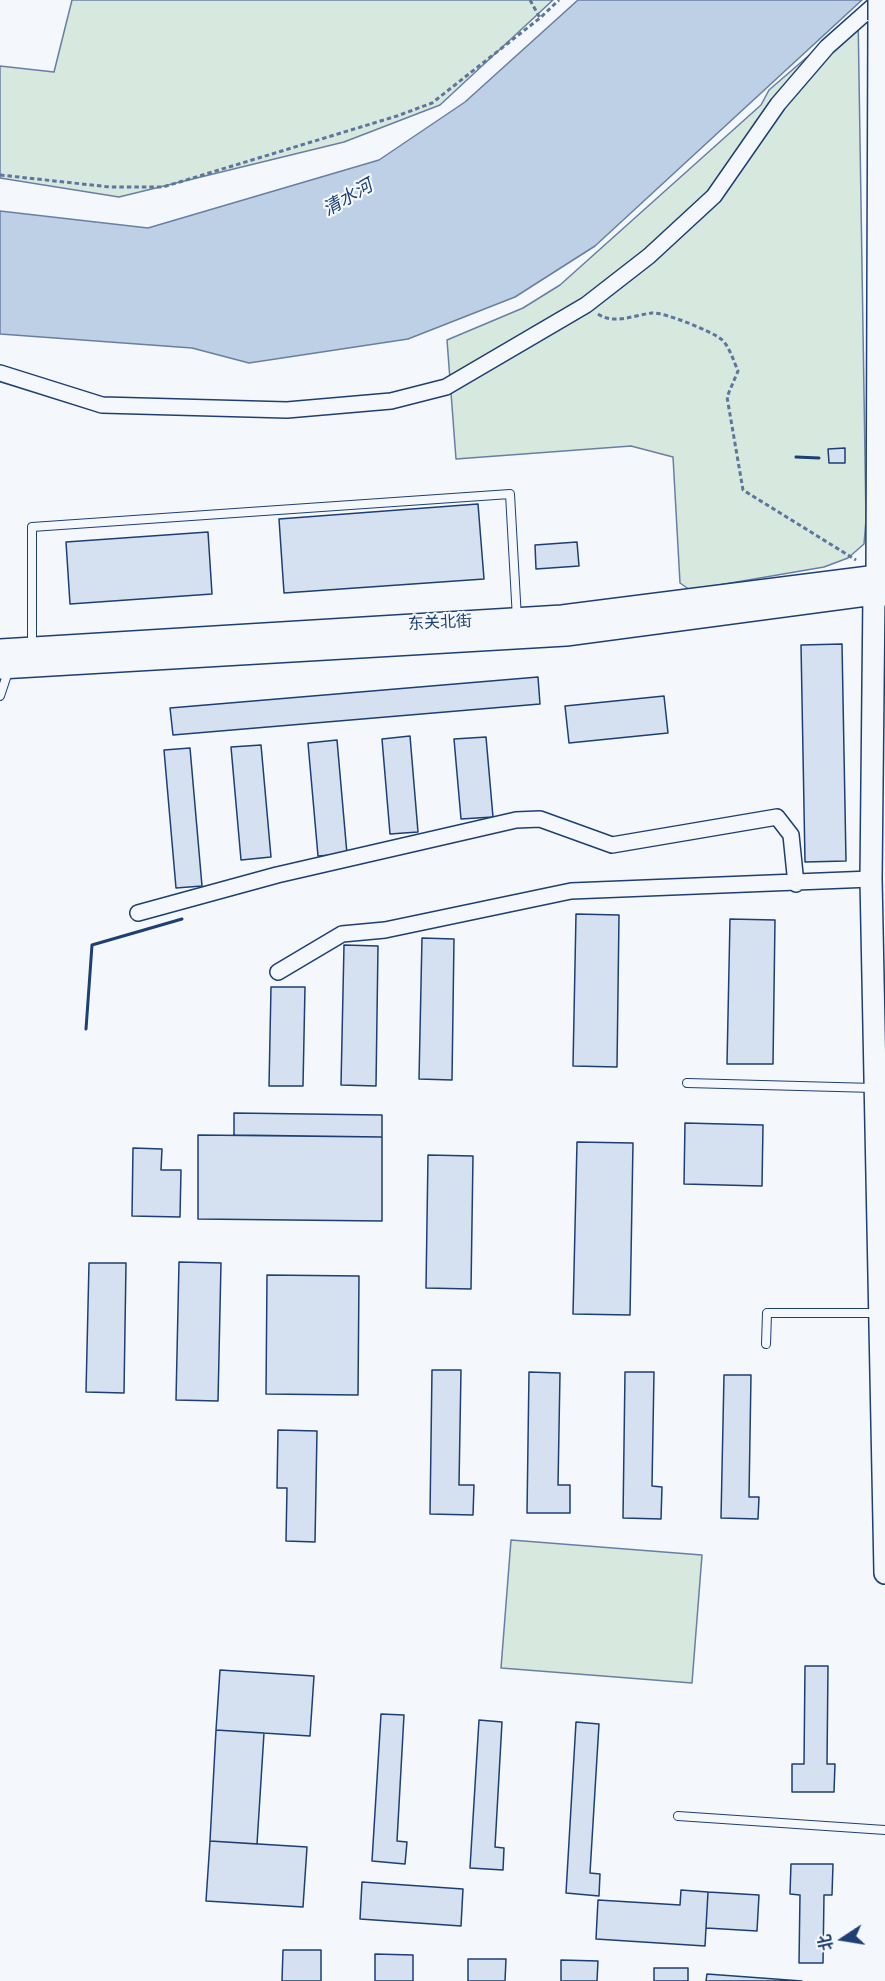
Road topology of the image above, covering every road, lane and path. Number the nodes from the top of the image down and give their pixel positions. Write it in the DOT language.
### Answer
graph roads {
  1 [pos="530,0"];
  2 [pos="559,0"];
  3 [pos="879,7"];
  4 [pos="540,18"];
  5 [pos="0,175"];
  6 [pos="882,254"];
  7 [pos="586,305"];
  8 [pos="0,373"];
  9 [pos="881,585"];
  10 [pos="517,619"];
  11 [pos="32,648"];
  12 [pos="3,662"];
  13 [pos="0,696"];
  14 [pos="871,879"];
  15 [pos="795,884"];
  16 [pos="138,913"];
  17 [pos="278,972"];
  18 [pos="687,1083"];
  19 [pos="875,1088"];
  20 [pos="882,1312"];
  21 [pos="766,1344"];
  22 [pos="883,1349"];
  23 [pos="885,1573"];
  24 [pos="678,1816"];
  25 [pos="885,1830"];
  1 -- 4 [label="path"];
  2 -- 4 [label="path"];
  3 -- 6 [label="main road"];
  3 -- 7 [label="street"];
  4 -- 5 [label="path"];
  6 -- 9 [label="main road"];
  7 -- 8 [label="street"];
  7 -- 9 [label="path"];
  9 -- 10 [label="main road, 东关北街"];
  9 -- 12 [label="main road, 东关北街"];
  9 -- 14 [label="main road"];
  10 -- 11 [label="main road, 东关北街"];
  10 -- 11 [label="lane"];
  11 -- 12 [label="main road, 东关北街"];
  12 -- 13 [label="lane"];
  14 -- 15 [label="street"];
  14 -- 19 [label="main road"];
  15 -- 16 [label="street"];
  15 -- 17 [label="street"];
  18 -- 19 [label="lane"];
  19 -- 20 [label="main road"];
  20 -- 21 [label="lane"];
  20 -- 22 [label="main road"];
  22 -- 23 [label="main road"];
  24 -- 25 [label="lane"];
}
